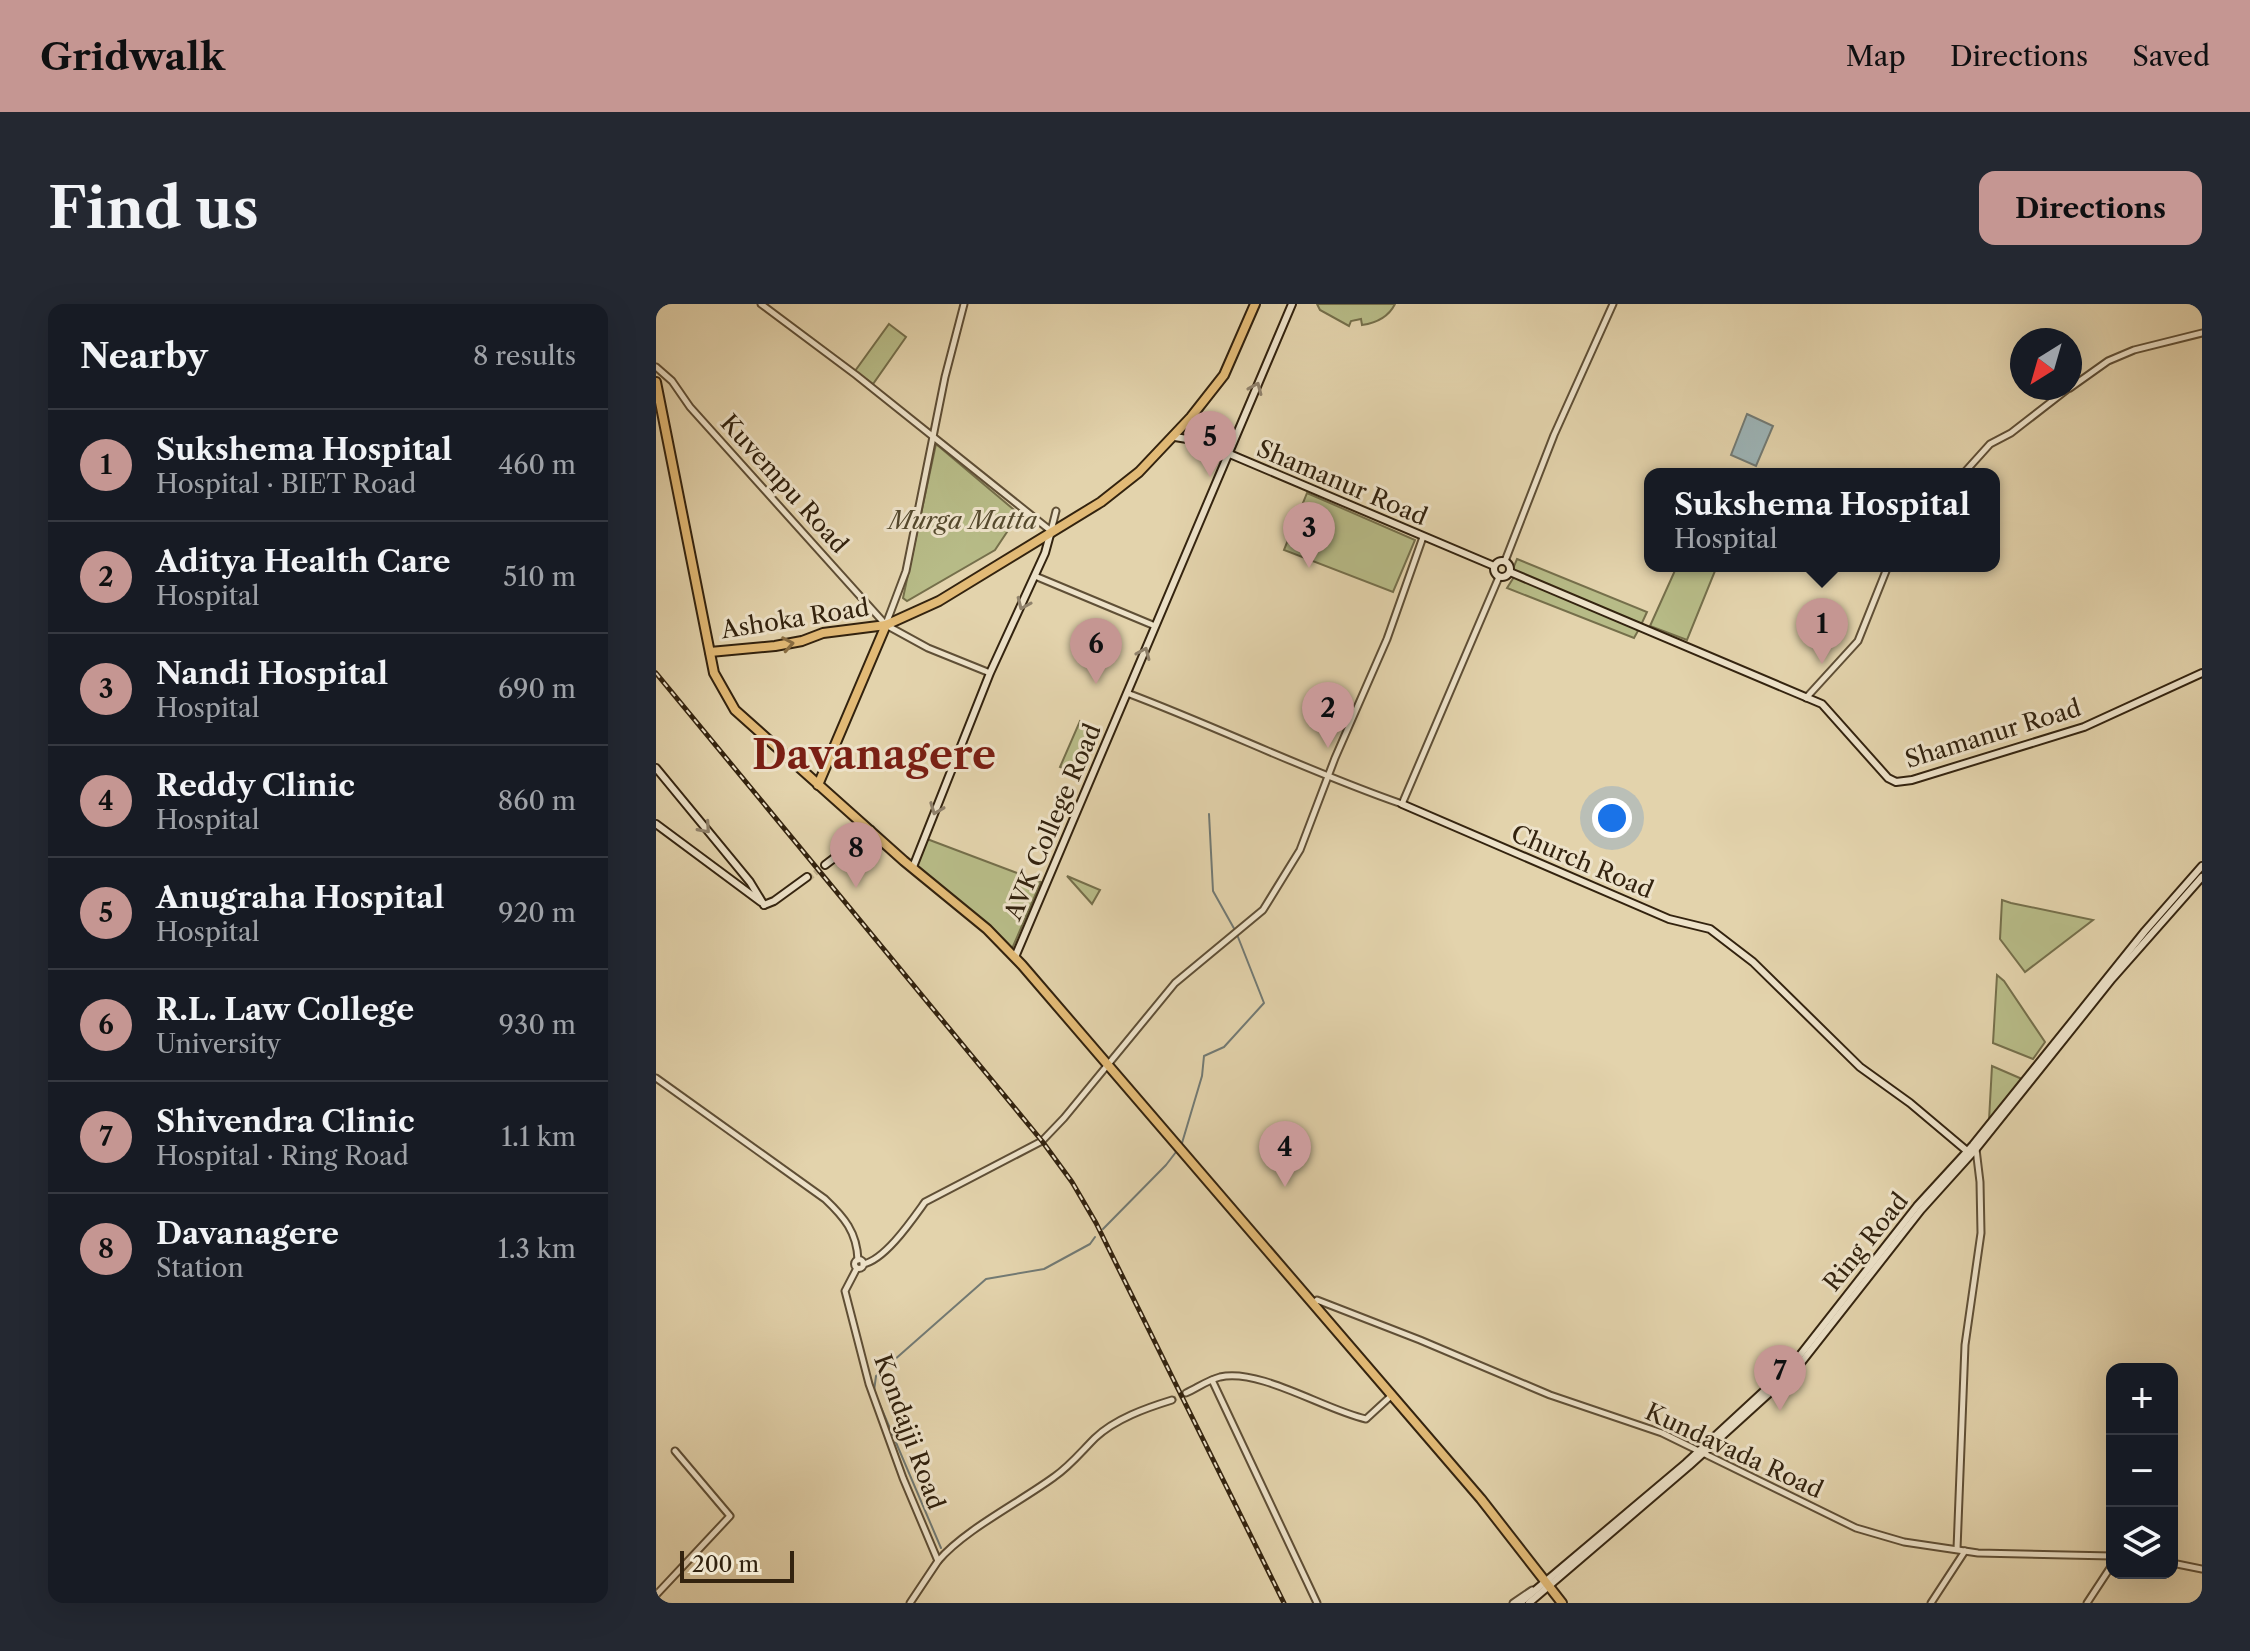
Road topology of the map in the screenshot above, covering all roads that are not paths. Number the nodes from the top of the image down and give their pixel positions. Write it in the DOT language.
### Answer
graph roads {
  1 [pos="761,304"];
  2 [pos="964,304"];
  3 [pos="1254,304"];
  4 [pos="1292,304"];
  5 [pos="1613,304"];
  6 [pos="2202,333"];
  7 [pos="656,367"];
  8 [pos="2082,379"];
  9 [pos="656,382"];
  10 [pos="2054,400"];
  11 [pos="934,437"];
  12 [pos="1175,437"];
  13 [pos="1228,454"];
  14 [pos="1968,468"];
  15 [pos="1056,511"];
  16 [pos="1051,531"];
  17 [pos="1423,537"];
  18 [pos="1505,561"];
  19 [pos="1494,566"];
  20 [pos="1510,572"];
  21 [pos="1886,572"];
  22 [pos="1035,576"];
  23 [pos="1499,577"];
  24 [pos="886,625"];
  25 [pos="1155,626"];
  26 [pos="710,652"];
  27 [pos="990,673"];
  28 [pos="2202,673"];
  29 [pos="1127,693"];
  30 [pos="1806,698"];
  31 [pos="656,768"];
  32 [pos="1328,776"];
  33 [pos="818,785"];
  34 [pos="1402,804"];
  35 [pos="656,824"];
  36 [pos="870,830"];
  37 [pos="824,864"];
  38 [pos="2202,866"];
  39 [pos="913,867"];
  40 [pos="2202,877"];
  41 [pos="807,878"];
  42 [pos="764,906"];
  43 [pos="1015,957"];
  44 [pos="1107,1065"];
  45 [pos="656,1078"];
  46 [pos="1972,1148"];
  47 [pos="859,1264"];
  48 [pos="1312,1305"];
  49 [pos="1212,1380"];
  50 [pos="1186,1393"];
  51 [pos="1391,1396"];
  52 [pos="1172,1400"];
  53 [pos="675,1451"];
  54 [pos="1702,1452"];
  55 [pos="1957,1549"];
  56 [pos="1965,1551"];
  57 [pos="2106,1556"];
  58 [pos="938,1561"];
  59 [pos="2178,1564"];
  60 [pos="2202,1569"];
  61 [pos="2106,1574"];
  62 [pos="1544,1586"];
  63 [pos="656,1595"];
  64 [pos="910,1603"];
  65 [pos="1317,1603"];
  66 [pos="1513,1603"];
  67 [pos="1520,1603"];
  68 [pos="1532,1603"];
  69 [pos="1562,1603"];
  70 [pos="1931,1603"];
  71 [pos="2087,1603"];
  1 -- 11 [label="street"];
  2 -- 11 [label="street"];
  3 -- 12 [label="main road, Ashoka Road"];
  13 -- 4 [label="main road, AVK College Road, one-way"];
  5 -- 18 [label="street"];
  6 -- 8 [label="street"];
  7 -- 24 [label="street, Kuvempu Road"];
  9 -- 26 [label="main road"];
  10 -- 14 [label="street"];
  11 -- 16 [label="street"];
  11 -- 24 [label="street"];
  12 -- 13 [label="main road, Shamanur Road"];
  12 -- 16 [label="main road, Ashoka Road"];
  13 -- 17 [label="main road, Shamanur Road"];
  13 -- 25 [label="main road, AVK College Road"];
  15 -- 16 [label="street"];
  16 -- 22 [label="main road"];
  16 -- 24 [label="main road, Ashoka Road"];
  17 -- 19 [label="main road, Shamanur Road"];
  17 -- 32 [label="street"];
  18 -- 19 [label="main road"];
  18 -- 20 [label="main road"];
  19 -- 23 [label="main road"];
  20 -- 23 [label="main road"];
  20 -- 30 [label="main road, Shamanur Road"];
  21 -- 30 [label="street"];
  22 -- 25 [label="street"];
  22 -- 27 [label="main road, one-way"];
  23 -- 34 [label="street"];
  26 -- 24 [label="main road, Ashoka Road, one-way"];
  24 -- 27 [label="street, Kuvempu Road"];
  24 -- 33 [label="main road"];
  29 -- 25 [label="main road, AVK College Road, one-way"];
  26 -- 33 [label="main road"];
  27 -- 39 [label="main road, one-way"];
  28 -- 30 [label="main road, Shamanur Road"];
  29 -- 32 [label="street, Church Road"];
  29 -- 43 [label="main road, AVK College Road"];
  31 -- 42 [label="main road, one-way"];
  32 -- 34 [label="street, Church Road"];
  32 -- 44 [label="street"];
  33 -- 36 [label="main road"];
  34 -- 46 [label="main road, Church Road"];
  35 -- 42 [label="main road"];
  36 -- 37 [label="main road"];
  36 -- 39 [label="main road"];
  38 -- 46 [label="main road, Ring Road"];
  39 -- 43 [label="main road"];
  40 -- 46 [label="main road, Ring Road"];
  41 -- 42 [label="main road"];
  43 -- 44 [label="main road"];
  44 -- 47 [label="street"];
  44 -- 48 [label="main road"];
  45 -- 47 [label="street"];
  46 -- 54 [label="main road, Ring Road"];
  46 -- 55 [label="street"];
  47 -- 58 [label="street, Kondajji Road"];
  48 -- 51 [label="main road"];
  48 -- 54 [label="street, Kundavada Road"];
  49 -- 50 [label="street"];
  49 -- 51 [label="street"];
  49 -- 65 [label="street"];
  51 -- 62 [label="main road"];
  52 -- 58 [label="street"];
  53 -- 63 [label="street"];
  54 -- 55 [label="street, Kundavada Road"];
  54 -- 62 [label="main road, Ring Road"];
  55 -- 56 [label="street, Kundavada Road"];
  56 -- 57 [label="street, Kundavada Road"];
  56 -- 70 [label="street"];
  58 -- 64 [label="street"];
  59 -- 60 [label="street"];
  61 -- 71 [label="street"];
  62 -- 66 [label="street"];
  62 -- 67 [label="main road, Ring Road"];
  62 -- 68 [label="main road, Ring Road"];
  62 -- 69 [label="main road"];
}
